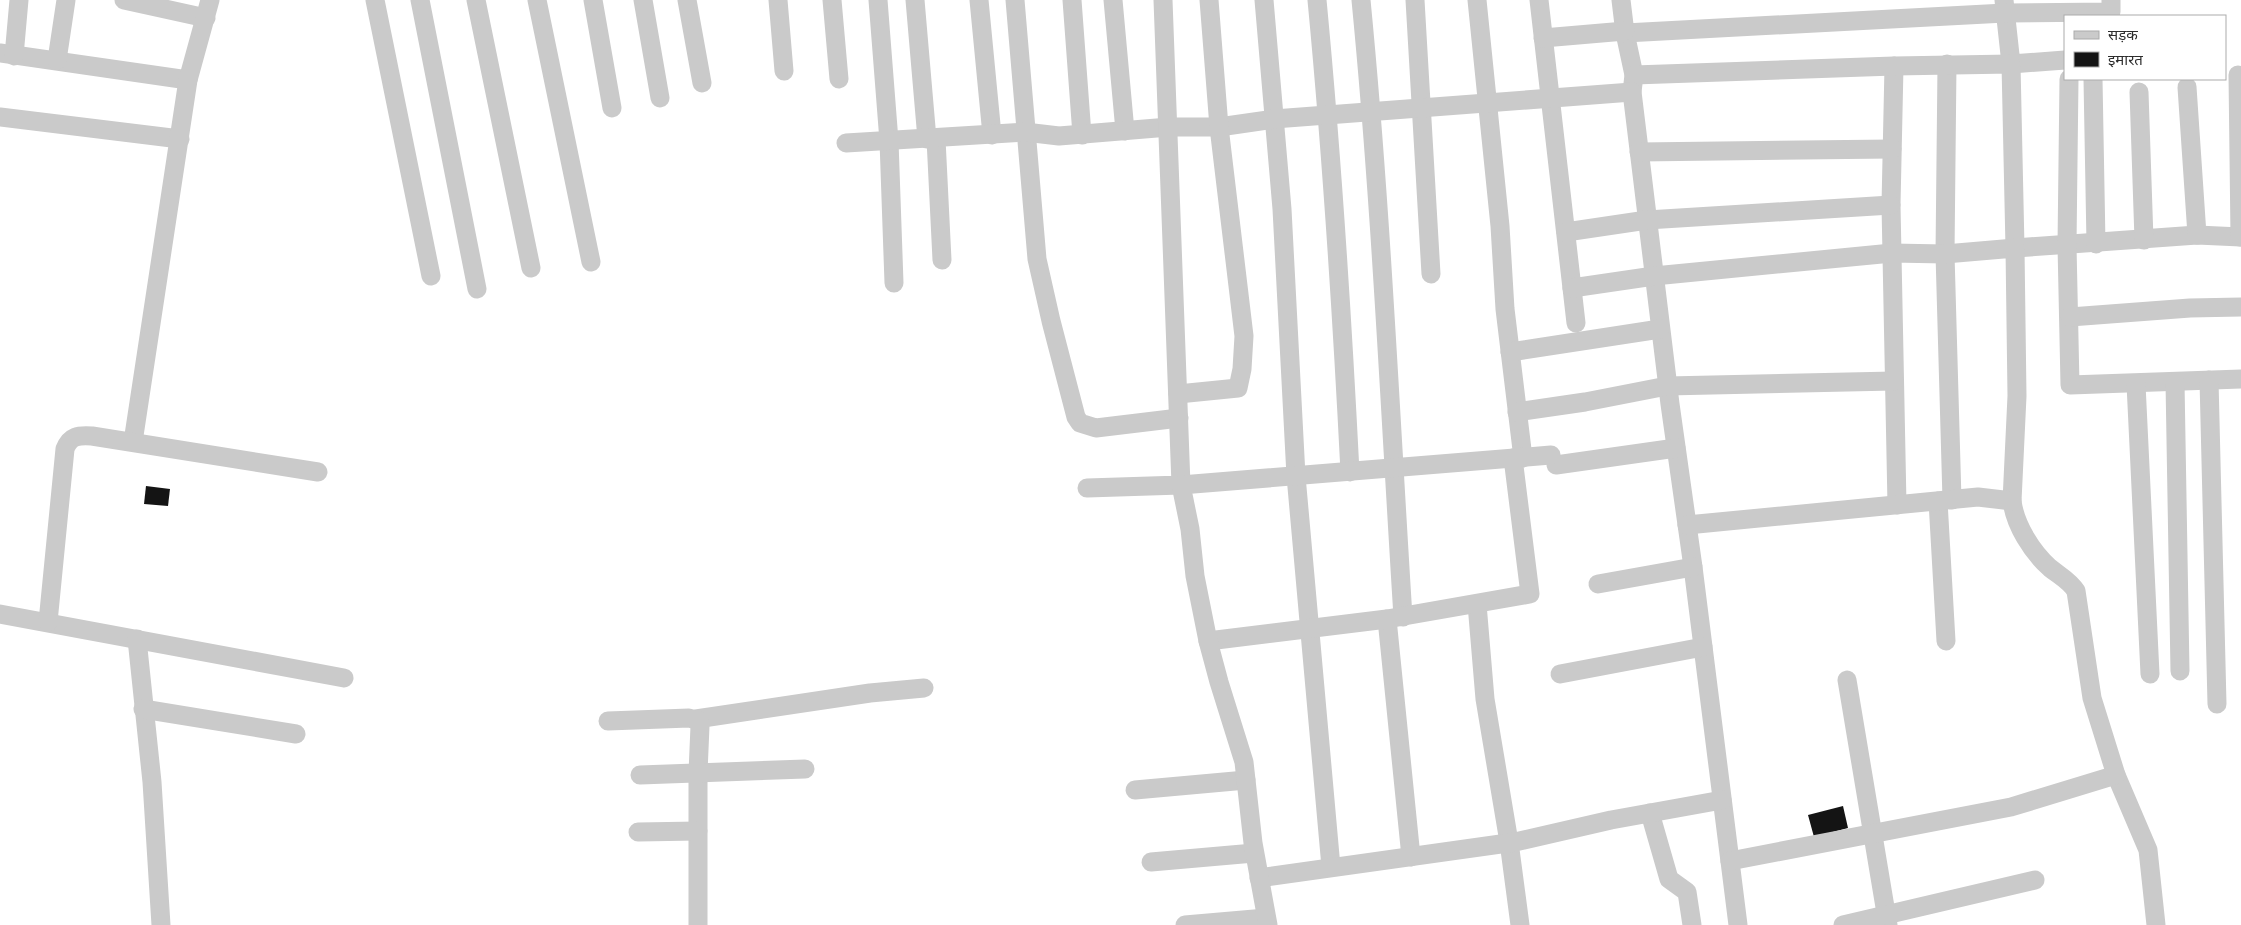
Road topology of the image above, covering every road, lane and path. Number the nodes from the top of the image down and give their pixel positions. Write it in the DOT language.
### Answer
graph roads {
  1 [pos="19,0"];
  2 [pos="66,0"];
  3 [pos="124,0"];
  4 [pos="374,0"];
  5 [pos="420,0"];
  6 [pos="476,0"];
  7 [pos="536,0"];
  8 [pos="593,0"];
  9 [pos="643,0"];
  10 [pos="687,0"];
  11 [pos="778,0"];
  12 [pos="832,0"];
  13 [pos="878,0"];
  14 [pos="915,0"];
  15 [pos="979,0"];
  16 [pos="1015,0"];
  17 [pos="1072,0"];
  18 [pos="1113,0"];
  19 [pos="1162,0"];
  20 [pos="1209,0"];
  21 [pos="1264,0"];
  22 [pos="1317,0"];
  23 [pos="1361,0"];
  24 [pos="1416,0"];
  25 [pos="1477,0"];
  26 [pos="1539,0"];
  27 [pos="1621,0"];
  28 [pos="2111,0"];
  29 [pos="2004,7"];
  30 [pos="208,9"];
  31 [pos="2067,14"];
  32 [pos="1625,32"];
  33 [pos="1542,38"];
  34 [pos="7,55"];
  35 [pos="57,60"];
  36 [pos="2064,60"];
  37 [pos="1947,64"];
  38 [pos="2011,64"];
  39 [pos="1894,66"];
  40 [pos="784,71"];
  41 [pos="2238,75"];
  42 [pos="838,79"];
  43 [pos="188,80"];
  44 [pos="2069,80"];
  45 [pos="2093,80"];
  46 [pos="702,83"];
  47 [pos="1633,84"];
  48 [pos="2187,87"];
  49 [pos="2139,92"];
  50 [pos="660,98"];
  51 [pos="1548,98"];
  52 [pos="1488,103"];
  53 [pos="612,108"];
  54 [pos="1421,108"];
  55 [pos="1372,111"];
  56 [pos="1328,114"];
  57 [pos="0,117"];
  58 [pos="1274,119"];
  59 [pos="1169,127"];
  60 [pos="1218,127"];
  61 [pos="1125,131"];
  62 [pos="1026,132"];
  63 [pos="1082,134"];
  64 [pos="992,135"];
  65 [pos="180,139"];
  66 [pos="932,139"];
  67 [pos="888,141"];
  68 [pos="846,144"];
  69 [pos="1892,148"];
  70 [pos="1639,152"];
  71 [pos="1891,205"];
  72 [pos="1647,220"];
  73 [pos="1566,232"];
  74 [pos="2197,236"];
  75 [pos="2240,237"];
  76 [pos="2144,240"];
  77 [pos="2096,244"];
  78 [pos="2067,245"];
  79 [pos="2015,248"];
  80 [pos="1892,253"];
  81 [pos="1945,254"];
  82 [pos="942,260"];
  83 [pos="591,262"];
  84 [pos="531,268"];
  85 [pos="1431,274"];
  86 [pos="431,276"];
  87 [pos="1654,276"];
  88 [pos="894,283"];
  89 [pos="1572,288"];
  90 [pos="477,289"];
  91 [pos="2241,306"];
  92 [pos="2070,317"];
  93 [pos="1576,323"];
  94 [pos="1660,329"];
  95 [pos="1510,352"];
  96 [pos="2241,379"];
  97 [pos="2209,380"];
  98 [pos="1894,381"];
  99 [pos="2174,382"];
  100 [pos="2136,384"];
  101 [pos="1667,386"];
  102 [pos="1178,394"];
  103 [pos="1517,412"];
  104 [pos="1179,418"];
  105 [pos="133,442"];
  106 [pos="1676,448"];
  107 [pos="1518,458"];
  108 [pos="1394,469"];
  109 [pos="318,472"];
  110 [pos="1350,472"];
  111 [pos="1296,476"];
  112 [pos="1181,485"];
  113 [pos="1086,488"];
  114 [pos="1945,500"];
  115 [pos="2012,501"];
  116 [pos="1896,505"];
  117 [pos="1686,525"];
  118 [pos="1693,567"];
  119 [pos="1598,584"];
  120 [pos="1478,604"];
  121 [pos="0,614"];
  122 [pos="1395,618"];
  123 [pos="48,622"];
  124 [pos="1310,630"];
  125 [pos="138,639"];
  126 [pos="1208,641"];
  127 [pos="1946,641"];
  128 [pos="1703,648"];
  129 [pos="2180,671"];
  130 [pos="1560,674"];
  131 [pos="2150,674"];
  132 [pos="344,678"];
  133 [pos="1847,680"];
  134 [pos="924,688"];
  135 [pos="2217,704"];
  136 [pos="143,709"];
  137 [pos="696,719"];
  138 [pos="608,721"];
  139 [pos="296,734"];
  140 [pos="805,769"];
  141 [pos="698,773"];
  142 [pos="640,775"];
  143 [pos="2116,775"];
  144 [pos="1246,780"];
  145 [pos="1136,790"];
  146 [pos="1722,800"];
  147 [pos="1650,813"];
  148 [pos="698,831"];
  149 [pos="638,832"];
  150 [pos="1872,833"];
  151 [pos="1509,842"];
  152 [pos="1254,853"];
  153 [pos="1411,857"];
  154 [pos="1730,861"];
  155 [pos="1151,862"];
  156 [pos="1331,868"];
  157 [pos="1258,878"];
  158 [pos="2035,880"];
  159 [pos="1886,920"];
  160 [pos="1267,922"];
  161 [pos="162,925"];
  162 [pos="698,925"];
  163 [pos="1184,925"];
  164 [pos="1520,925"];
  165 [pos="1692,925"];
  166 [pos="1738,925"];
  167 [pos="1843,925"];
  168 [pos="2156,925"];
  1 -- 34 [label="street"];
  2 -- 35 [label="street"];
  3 -- 30 [label="street"];
  4 -- 86 [label="street"];
  5 -- 90 [label="street"];
  6 -- 84 [label="street"];
  7 -- 83 [label="street"];
  8 -- 53 [label="street"];
  9 -- 50 [label="street"];
  10 -- 46 [label="street"];
  11 -- 40 [label="street"];
  12 -- 42 [label="street"];
  13 -- 67 [label="street"];
  14 -- 66 [label="street"];
  15 -- 64 [label="street"];
  16 -- 62 [label="street"];
  17 -- 63 [label="street"];
  18 -- 61 [label="street"];
  19 -- 59 [label="street"];
  20 -- 60 [label="street"];
  21 -- 58 [label="street"];
  22 -- 56 [label="street"];
  23 -- 55 [label="street"];
  24 -- 54 [label="street"];
  25 -- 52 [label="street"];
  26 -- 33 [label="street"];
  27 -- 32 [label="street"];
  28 -- 31 [label="street"];
  29 -- 31 [label="street"];
  29 -- 32 [label="street"];
  29 -- 38 [label="street"];
  30 -- 43 [label="street"];
  32 -- 33 [label="street"];
  32 -- 47 [label="street"];
  33 -- 51 [label="street"];
  34 -- 35 [label="street"];
  35 -- 43 [label="street"];
  36 -- 38 [label="street"];
  37 -- 38 [label="street"];
  37 -- 39 [label="street"];
  37 -- 81 [label="street"];
  38 -- 79 [label="street"];
  39 -- 47 [label="street"];
  39 -- 69 [label="street"];
  41 -- 75 [label="street"];
  43 -- 65 [label="street"];
  44 -- 78 [label="street"];
  45 -- 77 [label="street"];
  47 -- 51 [label="street"];
  47 -- 70 [label="street"];
  48 -- 74 [label="street"];
  49 -- 76 [label="street"];
  51 -- 52 [label="street"];
  51 -- 73 [label="street"];
  52 -- 54 [label="street"];
  52 -- 95 [label="street"];
  54 -- 55 [label="street"];
  54 -- 85 [label="street"];
  55 -- 56 [label="street"];
  55 -- 108 [label="street"];
  56 -- 58 [label="street"];
  56 -- 110 [label="street"];
  57 -- 65 [label="street"];
  58 -- 60 [label="street"];
  58 -- 111 [label="street"];
  59 -- 60 [label="street"];
  59 -- 61 [label="street"];
  59 -- 102 [label="street"];
  60 -- 102 [label="street"];
  61 -- 63 [label="street"];
  62 -- 63 [label="street"];
  62 -- 64 [label="street"];
  62 -- 104 [label="street"];
  64 -- 66 [label="street"];
  65 -- 105 [label="street"];
  66 -- 67 [label="street"];
  66 -- 82 [label="street"];
  67 -- 68 [label="street"];
  67 -- 88 [label="street"];
  69 -- 70 [label="street"];
  69 -- 71 [label="street"];
  70 -- 72 [label="street"];
  71 -- 72 [label="street"];
  71 -- 80 [label="street"];
  72 -- 73 [label="street"];
  72 -- 87 [label="street"];
  73 -- 89 [label="street"];
  74 -- 75 [label="street"];
  74 -- 76 [label="street"];
  76 -- 77 [label="street"];
  77 -- 78 [label="street"];
  78 -- 79 [label="street"];
  78 -- 92 [label="street"];
  79 -- 81 [label="street"];
  79 -- 115 [label="street"];
  80 -- 81 [label="street"];
  80 -- 87 [label="street"];
  80 -- 98 [label="street"];
  81 -- 114 [label="street"];
  87 -- 89 [label="street"];
  87 -- 94 [label="street"];
  89 -- 93 [label="street"];
  91 -- 92 [label="street"];
  92 -- 100 [label="street"];
  94 -- 95 [label="street"];
  94 -- 101 [label="street"];
  95 -- 103 [label="street"];
  96 -- 97 [label="street"];
  97 -- 99 [label="street"];
  97 -- 135 [label="street"];
  98 -- 101 [label="street"];
  98 -- 116 [label="street"];
  99 -- 100 [label="street"];
  99 -- 129 [label="street"];
  100 -- 131 [label="street"];
  101 -- 103 [label="street"];
  101 -- 106 [label="street"];
  102 -- 104 [label="street"];
  103 -- 107 [label="street"];
  104 -- 112 [label="street"];
  105 -- 109 [label="street"];
  105 -- 123 [label="street"];
  106 -- 107 [label="street"];
  106 -- 117 [label="street"];
  107 -- 108 [label="street"];
  107 -- 120 [label="street"];
  108 -- 110 [label="street"];
  108 -- 122 [label="street"];
  110 -- 111 [label="street"];
  111 -- 112 [label="street"];
  111 -- 124 [label="street"];
  112 -- 113 [label="street"];
  112 -- 126 [label="street"];
  114 -- 115 [label="street"];
  114 -- 116 [label="street"];
  114 -- 127 [label="street"];
  115 -- 143 [label="street"];
  116 -- 117 [label="street"];
  117 -- 118 [label="street"];
  118 -- 119 [label="street"];
  118 -- 128 [label="street"];
  120 -- 122 [label="street"];
  120 -- 151 [label="street"];
  121 -- 123 [label="street"];
  122 -- 124 [label="street"];
  122 -- 153 [label="street"];
  123 -- 125 [label="street"];
  124 -- 126 [label="street"];
  124 -- 156 [label="street"];
  125 -- 132 [label="street"];
  125 -- 136 [label="street"];
  126 -- 144 [label="street"];
  128 -- 130 [label="street"];
  128 -- 146 [label="street"];
  133 -- 150 [label="street"];
  134 -- 137 [label="street"];
  136 -- 139 [label="street"];
  136 -- 161 [label="street"];
  137 -- 138 [label="street"];
  137 -- 141 [label="street"];
  140 -- 141 [label="street"];
  141 -- 142 [label="street"];
  141 -- 148 [label="street"];
  143 -- 150 [label="street"];
  143 -- 168 [label="street"];
  144 -- 145 [label="street"];
  144 -- 152 [label="street"];
  146 -- 147 [label="street"];
  146 -- 154 [label="street"];
  147 -- 151 [label="street"];
  147 -- 165 [label="street"];
  148 -- 149 [label="street"];
  148 -- 162 [label="street"];
  150 -- 154 [label="street"];
  150 -- 159 [label="street"];
  151 -- 153 [label="street"];
  151 -- 164 [label="street"];
  152 -- 155 [label="street"];
  152 -- 157 [label="street"];
  153 -- 156 [label="street"];
  154 -- 166 [label="street"];
  156 -- 157 [label="street"];
  157 -- 160 [label="street"];
  158 -- 159 [label="street"];
  159 -- 167 [label="street"];
  160 -- 163 [label="street"];
}
